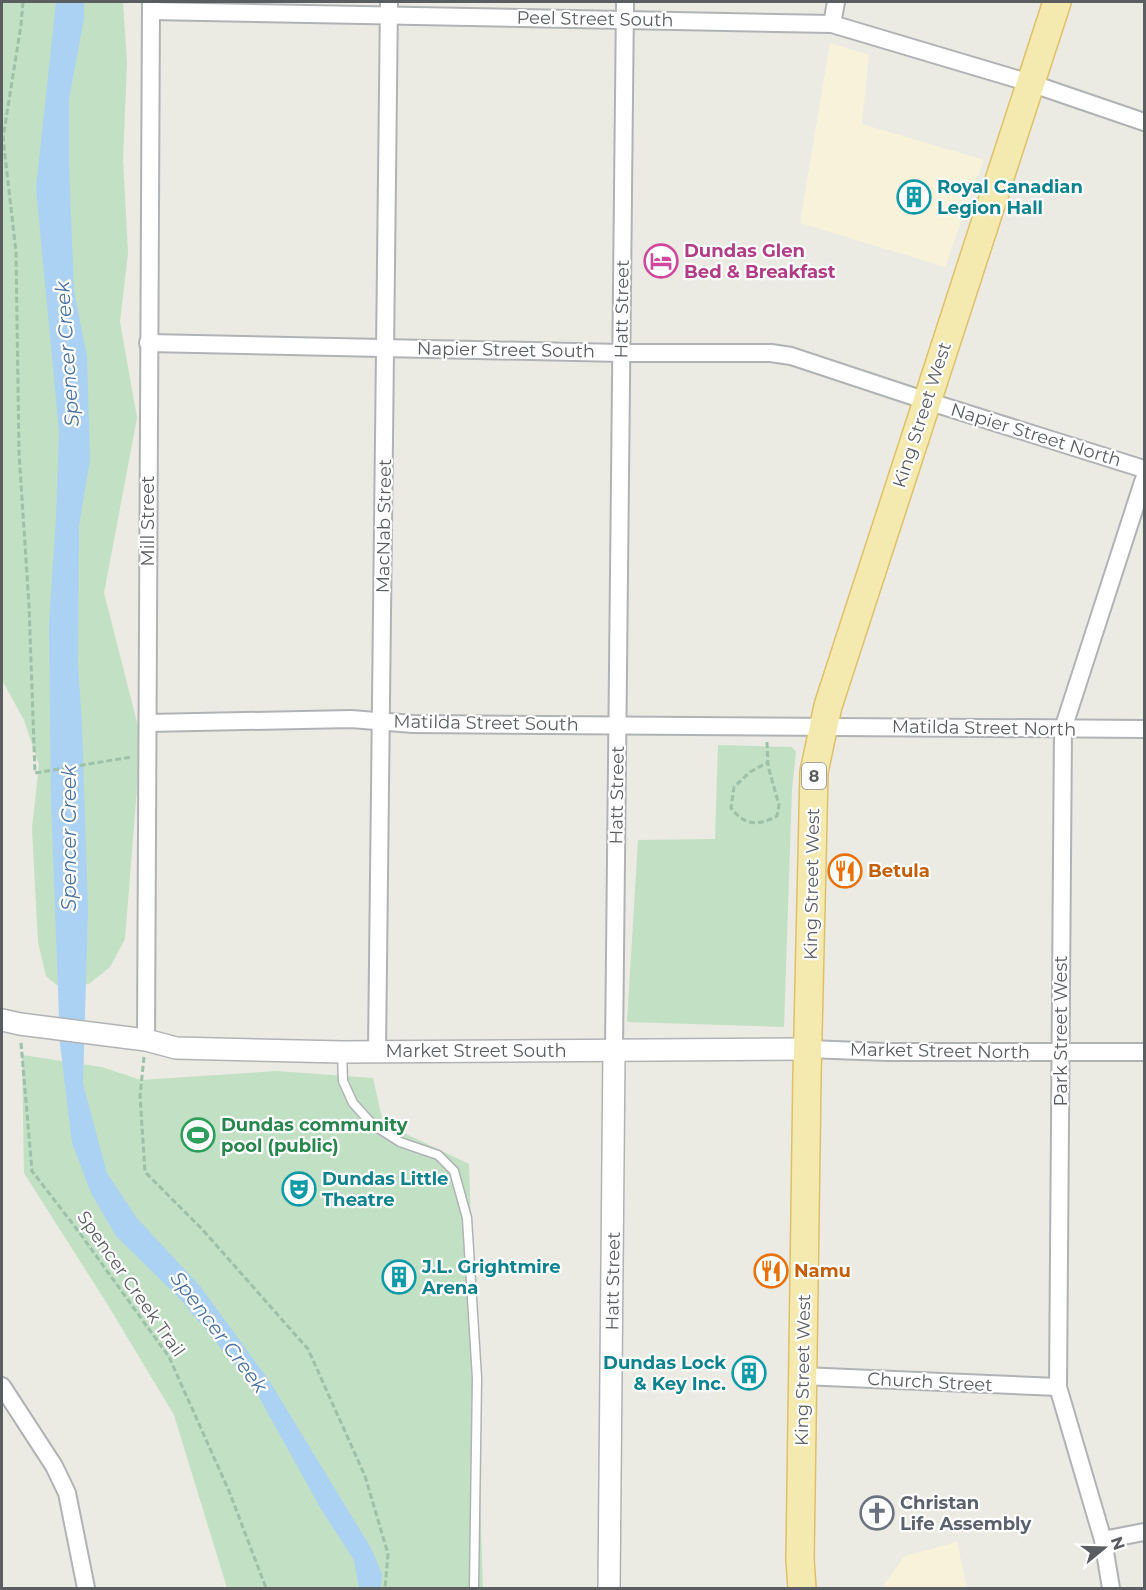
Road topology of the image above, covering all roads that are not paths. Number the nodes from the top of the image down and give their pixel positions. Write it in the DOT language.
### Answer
graph roads {
  1 [pos="625,2"];
  2 [pos="836,2"];
  3 [pos="1057,2"];
  4 [pos="151,6"];
  5 [pos="389,8"];
  6 [pos="625,20"];
  7 [pos="832,24"];
  8 [pos="1030,83"];
  9 [pos="1144,122"];
  10 [pos="148,343"];
  11 [pos="386,348"];
  12 [pos="621,353"];
  13 [pos="927,401"];
  14 [pos="1144,468"];
  15 [pos="1144,479"];
  16 [pos="382,720"];
  17 [pos="148,723"];
  18 [pos="619,725"];
  19 [pos="823,725"];
  20 [pos="1063,729"];
  21 [pos="1144,729"];
  22 [pos="11,1022"];
  23 [pos="146,1040"];
  24 [pos="808,1049"];
  25 [pos="614,1050"];
  26 [pos="377,1051"];
  27 [pos="342,1052"];
  28 [pos="1144,1052"];
  29 [pos="1061,1053"];
  30 [pos="802,1376"];
  31 [pos="2,1386"];
  32 [pos="1058,1388"];
  33 [pos="1144,1532"];
  34 [pos="1103,1540"];
  35 [pos="86,1588"];
  36 [pos="474,1588"];
  37 [pos="609,1588"];
  38 [pos="802,1588"];
  39 [pos="1111,1588"];
  1 -- 6 [label="street, Hatt Street"];
  2 -- 7 [label="street"];
  3 -- 8 [label="main road, King Street West / 8"];
  4 -- 5 [label="street, Peel Street South"];
  4 -- 10 [label="street, Mill Street"];
  5 -- 6 [label="street, Peel Street South"];
  5 -- 11 [label="street, MacNab Street"];
  6 -- 7 [label="street, Peel Street South"];
  6 -- 12 [label="street, Hatt Street"];
  7 -- 8 [label="street, Peel Street South"];
  8 -- 9 [label="street, Peel Street South"];
  8 -- 13 [label="main road, King Street West / 8"];
  10 -- 11 [label="street, Napier Street South"];
  10 -- 17 [label="street, Mill Street"];
  11 -- 12 [label="street, Napier Street South"];
  11 -- 16 [label="street, MacNab Street"];
  12 -- 13 [label="street, Napier Street South"];
  12 -- 18 [label="street, Hatt Street"];
  13 -- 14 [label="street, Napier Street North"];
  13 -- 19 [label="main road, King Street West / 8"];
  15 -- 20 [label="street, Park Street West"];
  16 -- 17 [label="street, Matilda Street South"];
  16 -- 18 [label="street, Matilda Street South"];
  16 -- 26 [label="street, MacNab Street"];
  17 -- 23 [label="street, Mill Street"];
  18 -- 19 [label="street, Matilda Street South"];
  18 -- 25 [label="street, Hatt Street"];
  19 -- 20 [label="street, Matilda Street North"];
  19 -- 24 [label="main road, King Street West / 8"];
  20 -- 21 [label="street, Matilda Street North"];
  20 -- 29 [label="street, Park Street West"];
  22 -- 23 [label="street, Market Street South"];
  23 -- 27 [label="street, Market Street South"];
  24 -- 25 [label="street, Market Street South"];
  24 -- 29 [label="street, Market Street North"];
  24 -- 30 [label="main road, King Street West / 8"];
  25 -- 26 [label="street, Market Street South"];
  25 -- 37 [label="street, Hatt Street"];
  26 -- 27 [label="street, Market Street South"];
  27 -- 36 [label="lane"];
  28 -- 29 [label="street, Market Street North"];
  29 -- 32 [label="street, Park Street West"];
  30 -- 32 [label="street, Church Street"];
  30 -- 38 [label="main road, King Street West / 8"];
  31 -- 35 [label="street"];
  32 -- 34 [label="street, Park Street West"];
  33 -- 34 [label="street"];
  34 -- 39 [label="street, Park Street West"];
}
